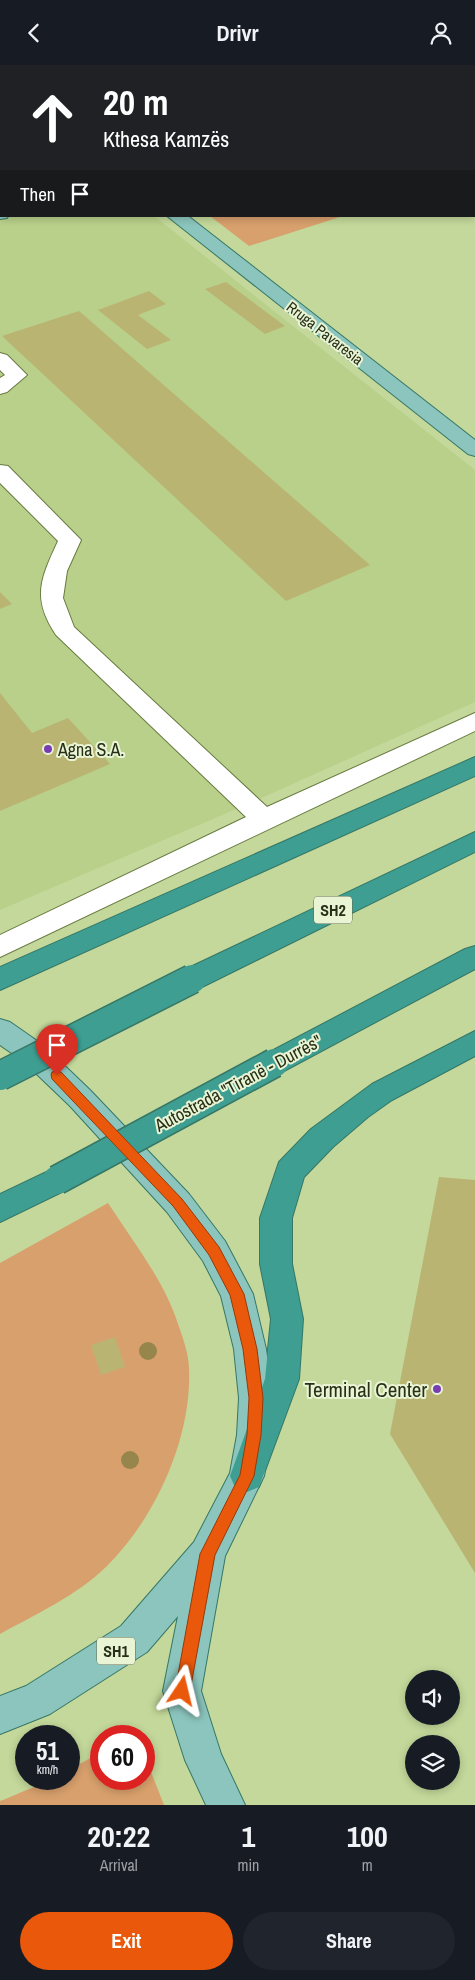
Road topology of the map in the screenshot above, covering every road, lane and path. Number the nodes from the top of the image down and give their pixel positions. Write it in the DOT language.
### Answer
graph roads {
  1 [pos="177,217"];
  2 [pos="0,359"];
  3 [pos="0,388"];
  4 [pos="475,450"];
  5 [pos="0,471"];
  6 [pos="475,721"];
  7 [pos="475,766"];
  8 [pos="264,819"];
  9 [pos="475,841"];
  10 [pos="0,947"];
  11 [pos="475,956"];
  12 [pos="0,979"];
  13 [pos="0,1030"];
  14 [pos="469,1048"];
  15 [pos="0,1076"];
  16 [pos="0,1209"];
  17 [pos="246,1476"];
  18 [pos="207,1554"];
  19 [pos="0,1715"];
  20 [pos="226,1805"];
  1 -- 4 [label="main road, Rruga Pavaresia"];
  2 -- 3 [label="street"];
  5 -- 8 [label="street"];
  6 -- 8 [label="street"];
  7 -- 12 [label="highway"];
  8 -- 10 [label="street"];
  9 -- 15 [label="highway, SH2, bridge"];
  11 -- 16 [label="highway, Autostrada \"Tiranë - Durrës\", bridge"];
  13 -- 17 [label="main road, SH1"];
  14 -- 17 [label="highway"];
  17 -- 18 [label="main road, SH1"];
  18 -- 19 [label="main road, SH1"];
  18 -- 20 [label="main road, SH1"];
}
